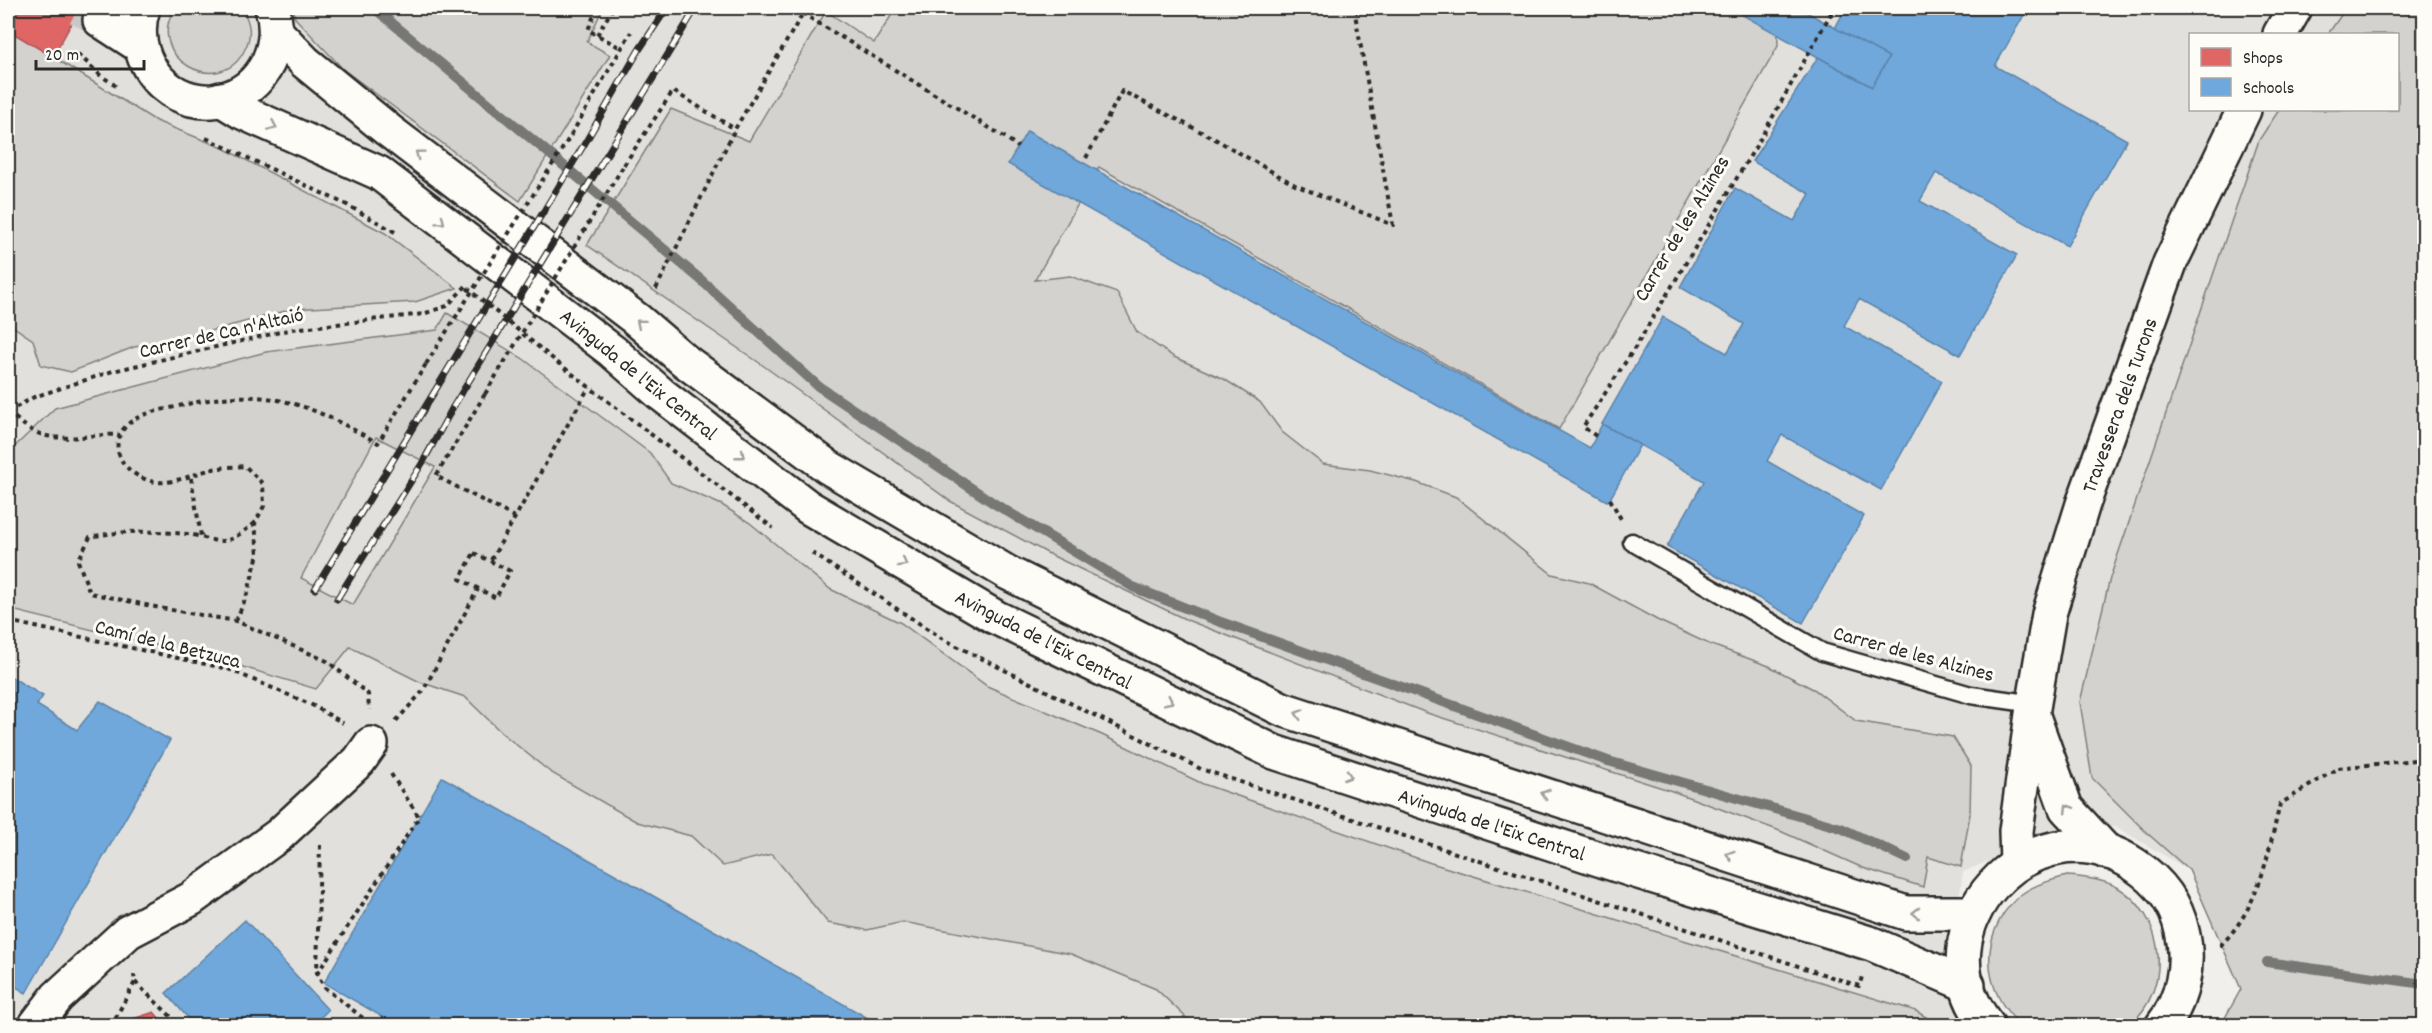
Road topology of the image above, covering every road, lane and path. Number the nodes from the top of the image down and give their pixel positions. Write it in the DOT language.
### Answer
graph roads {
  1 [pos="143,8"];
  2 [pos="597,8"];
  3 [pos="614,8"];
  4 [pos="806,8"];
  5 [pos="1359,8"];
  6 [pos="1834,8"];
  7 [pos="2295,8"];
  8 [pos="802,13"];
  9 [pos="100,20"];
  10 [pos="274,20"];
  11 [pos="631,32"];
  12 [pos="2281,33"];
  13 [pos="597,35"];
  14 [pos="140,46"];
  15 [pos="621,48"];
  16 [pos="78,54"];
  17 [pos="119,88"];
  18 [pos="221,99"];
  19 [pos="2244,111"];
  20 [pos="735,129"];
  21 [pos="200,135"];
  22 [pos="1018,147"];
  23 [pos="1086,158"];
  24 [pos="397,234"];
  25 [pos="458,280"];
  26 [pos="655,291"];
  27 [pos="447,306"];
  28 [pos="8,412"];
  29 [pos="120,435"];
  30 [pos="1596,436"];
  31 [pos="190,477"];
  32 [pos="516,518"];
  33 [pos="255,523"];
  34 [pos="201,536"];
  35 [pos="1632,542"];
  36 [pos="491,560"];
  37 [pos="478,588"];
  38 [pos="8,621"];
  39 [pos="236,621"];
  40 [pos="423,691"];
  41 [pos="2033,709"];
  42 [pos="371,744"];
  43 [pos="2424,759"];
  44 [pos="321,797"];
  45 [pos="2107,852"];
  46 [pos="2017,864"];
  47 [pos="1974,913"];
  48 [pos="2185,970"];
  49 [pos="317,974"];
  50 [pos="1968,985"];
  51 [pos="35,1026"];
  52 [pos="111,1026"];
  53 [pos="181,1026"];
  54 [pos="374,1026"];
  55 [pos="1988,1026"];
  56 [pos="2162,1026"];
  1 -- 14 [label="street"];
  2 -- 13 [label="path"];
  3 -- 13 [label="path"];
  4 -- 8 [label="path"];
  5 -- 23 [label="path"];
  6 -- 30 [label="path, Carrer de les Alzines"];
  7 -- 12 [label="street"];
  8 -- 20 [label="path"];
  8 -- 22 [label="path"];
  9 -- 14 [label="street"];
  10 -- 18 [label="street"];
  47 -- 10 [label="street, Avinguda de l'Eix Central, one-way"];
  11 -- 15 [label="path"];
  13 -- 15 [label="path"];
  14 -- 18 [label="street"];
  15 -- 29 [label="path, bridge"];
  16 -- 17 [label="path"];
  18 -- 50 [label="street, Avinguda de l'Eix Central, one-way"];
  19 -- 41 [label="street, Travessera dels Turons"];
  20 -- 26 [label="path"];
  20 -- 32 [label="path, bridge"];
  21 -- 24 [label="path"];
  25 -- 32 [label="path"];
  27 -- 28 [label="path, Carrer de Ca n'Altaió"];
  28 -- 29 [label="path"];
  29 -- 31 [label="path"];
  31 -- 33 [label="path"];
  31 -- 34 [label="path"];
  32 -- 36 [label="path"];
  33 -- 34 [label="path, Camí de la Betzuca"];
  33 -- 39 [label="path"];
  34 -- 39 [label="path, Camí de la Betzuca"];
  35 -- 41 [label="lane, Carrer de les Alzines"];
  36 -- 37 [label="path"];
  36 -- 37 [label="path"];
  37 -- 40 [label="path"];
  38 -- 42 [label="path, Camí de la Betzuca"];
  39 -- 42 [label="path, Camí de la Betzuca"];
  45 -- 41 [label="street, Travessera dels Turons, one-way"];
  41 -- 46 [label="street, Travessera dels Turons"];
  42 -- 44 [label="street"];
  42 -- 49 [label="path"];
  43 -- 48 [label="path"];
  44 -- 49 [label="path"];
  44 -- 51 [label="street"];
  45 -- 46 [label="street"];
  45 -- 48 [label="street"];
  46 -- 47 [label="street"];
  47 -- 50 [label="street"];
  48 -- 56 [label="street"];
  49 -- 54 [label="path"];
  50 -- 55 [label="street"];
  52 -- 53 [label="path"];
}
